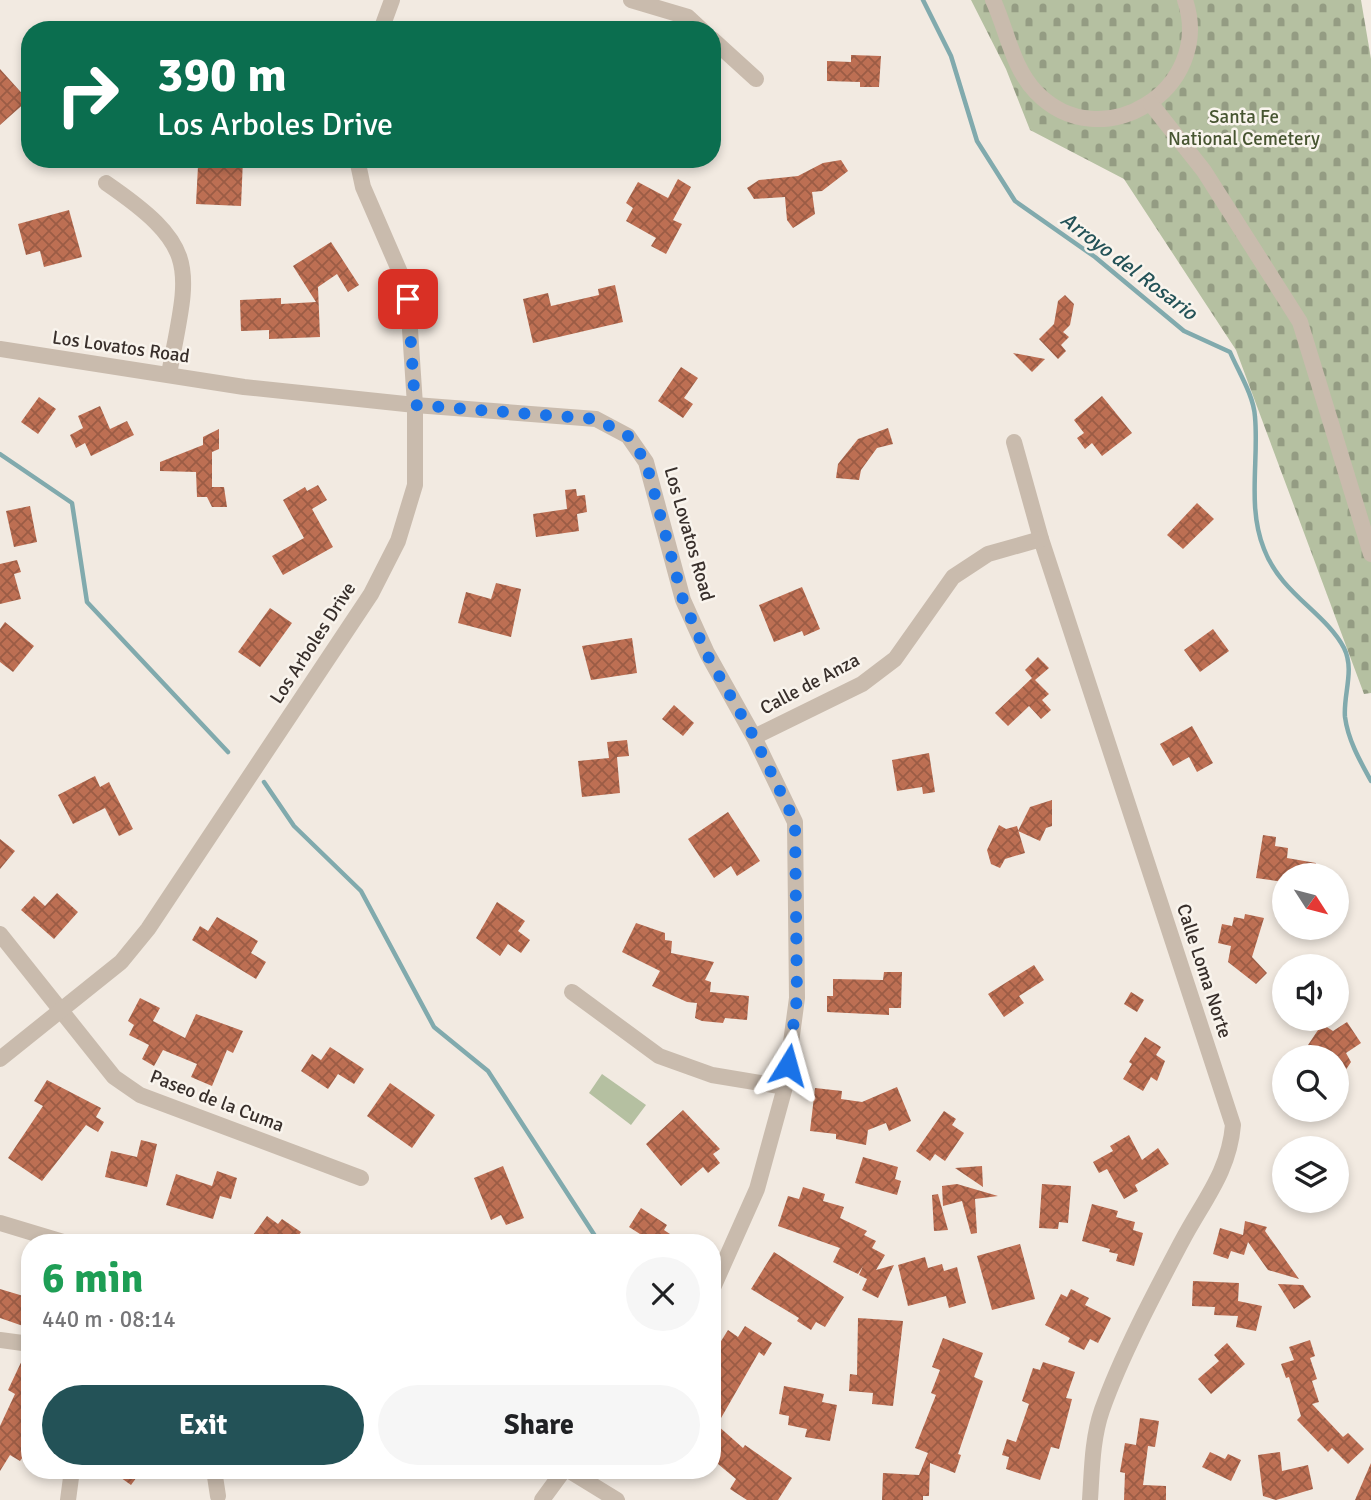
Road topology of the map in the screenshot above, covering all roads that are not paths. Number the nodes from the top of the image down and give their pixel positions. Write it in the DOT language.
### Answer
graph roads {
  1 [pos="392,0"];
  2 [pos="631,0"];
  3 [pos="993,0"];
  4 [pos="1185,0"];
  5 [pos="384,21"];
  6 [pos="692,21"];
  7 [pos="721,47"];
  8 [pos="756,79"];
  9 [pos="1151,104"];
  10 [pos="359,168"];
  11 [pos="106,183"];
  12 [pos="0,349"];
  13 [pos="169,374"];
  14 [pos="415,405"];
  15 [pos="1014,443"];
  16 [pos="1041,539"];
  17 [pos="1371,554"];
  18 [pos="754,737"];
  19 [pos="0,934"];
  20 [pos="572,992"];
  21 [pos="60,1010"];
  22 [pos="0,1059"];
  23 [pos="785,1087"];
  24 [pos="361,1178"];
  25 [pos="0,1223"];
  26 [pos="36,1234"];
  27 [pos="721,1270"];
  28 [pos="0,1340"];
  29 [pos="21,1343"];
  30 [pos="71,1479"];
  31 [pos="215,1479"];
  32 [pos="559,1479"];
  33 [pos="583,1479"];
  34 [pos="595,1479"];
  35 [pos="592,1484"];
  36 [pos="216,1498"];
  37 [pos="68,1500"];
  38 [pos="235,1500"];
  39 [pos="542,1500"];
  40 [pos="617,1500"];
  41 [pos="1090,1500"];
  1 -- 5 [label="street"];
  2 -- 6 [label="street"];
  3 -- 9 [label="street"];
  4 -- 9 [label="street"];
  7 -- 8 [label="street"];
  9 -- 17 [label="street"];
  10 -- 14 [label="street, Los Arboles Drive"];
  11 -- 13 [label="street"];
  12 -- 13 [label="street, Los Lovatos Road"];
  13 -- 14 [label="street, Los Lovatos Road"];
  14 -- 18 [label="street, Los Lovatos Road"];
  14 -- 21 [label="street, Los Arboles Drive"];
  15 -- 16 [label="street, Calle Loma Norte"];
  16 -- 18 [label="street, Calle de Anza"];
  16 -- 41 [label="street, Calle Loma Norte"];
  18 -- 23 [label="street, Los Lovatos Road"];
  19 -- 21 [label="street, Paseo de la Cuma"];
  20 -- 23 [label="street"];
  21 -- 22 [label="street, Los Arboles Drive"];
  21 -- 24 [label="street, Paseo de la Cuma"];
  23 -- 27 [label="street, Los Lovatos Road"];
  25 -- 26 [label="street"];
  28 -- 29 [label="street"];
  30 -- 37 [label="street"];
  31 -- 36 [label="street"];
  32 -- 39 [label="street"];
  33 -- 35 [label="street"];
  34 -- 35 [label="street"];
  35 -- 40 [label="street"];
  36 -- 38 [label="street"];
}
